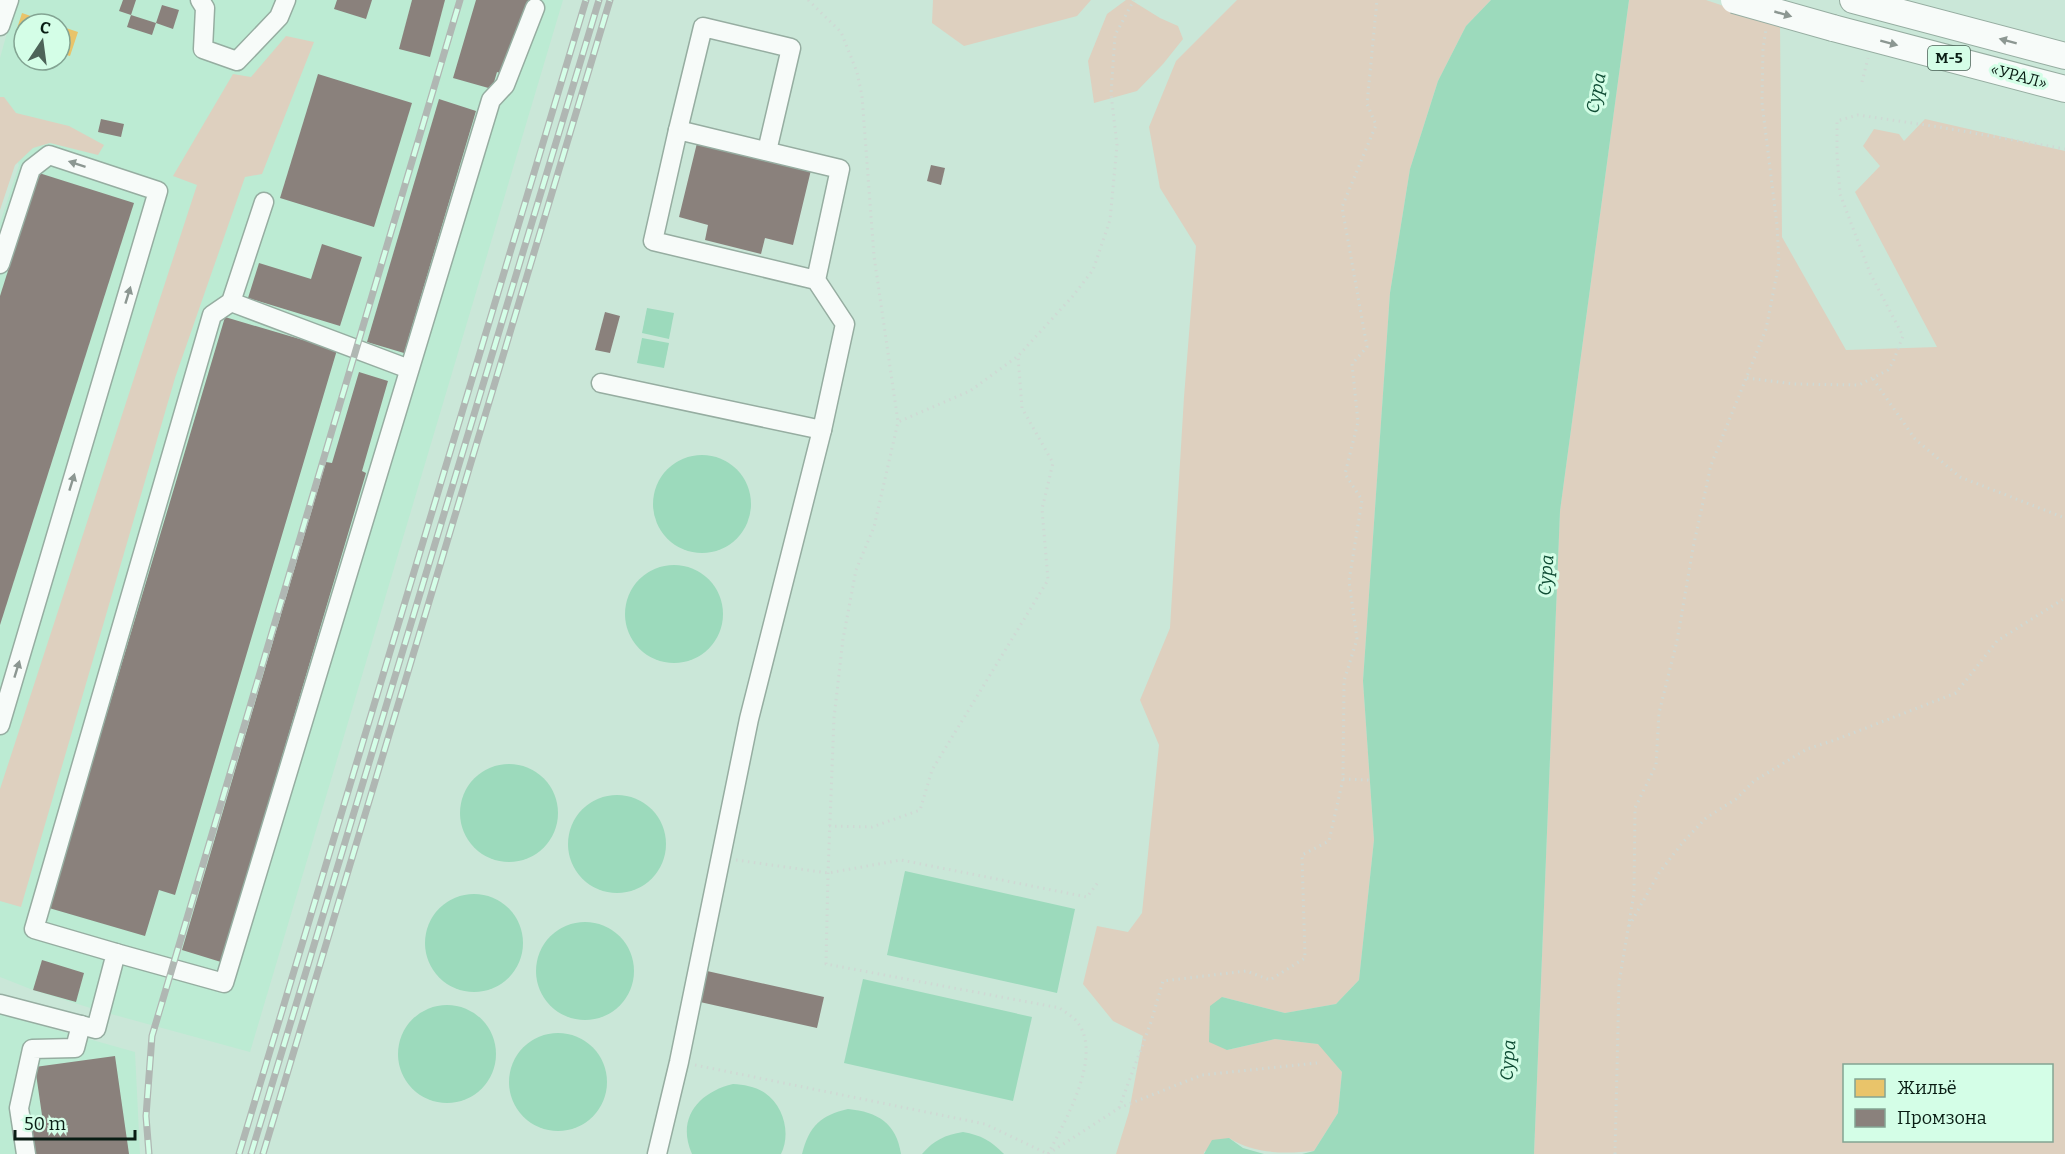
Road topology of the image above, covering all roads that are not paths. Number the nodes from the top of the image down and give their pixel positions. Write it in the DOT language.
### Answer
graph roads {
  1 [pos="9,0"];
  2 [pos="200,0"];
  3 [pos="286,0"];
  4 [pos="1734,0"];
  5 [pos="1853,0"];
  6 [pos="536,8"];
  7 [pos="0,26"];
  8 [pos="2065,56"];
  9 [pos="2065,88"];
  10 [pos="678,130"];
  11 [pos="767,151"];
  12 [pos="264,202"];
  13 [pos="0,264"];
  14 [pos="816,280"];
  15 [pos="231,302"];
  16 [pos="409,369"];
  17 [pos="601,383"];
  18 [pos="822,430"];
  19 [pos="0,725"];
  20 [pos="116,953"];
  21 [pos="0,1004"];
  22 [pos="88,1027"];
  23 [pos="26,1154"];
  24 [pos="657,1154"];
  1 -- 7 [label="street"];
  2 -- 3 [label="street"];
  4 -- 9 [label="highway, «УРАЛ» / М-5, one-way, bridge"];
  8 -- 5 [label="highway, «УРАЛ» / М-5, one-way"];
  6 -- 16 [label="street"];
  10 -- 11 [label="street"];
  10 -- 11 [label="street"];
  10 -- 14 [label="street"];
  11 -- 14 [label="street"];
  12 -- 15 [label="street"];
  19 -- 13 [label="street, one-way"];
  14 -- 18 [label="street"];
  15 -- 16 [label="street"];
  15 -- 20 [label="street"];
  16 -- 20 [label="street"];
  17 -- 18 [label="street"];
  18 -- 24 [label="street"];
  20 -- 22 [label="street"];
  21 -- 22 [label="street"];
  22 -- 23 [label="street"];
}
